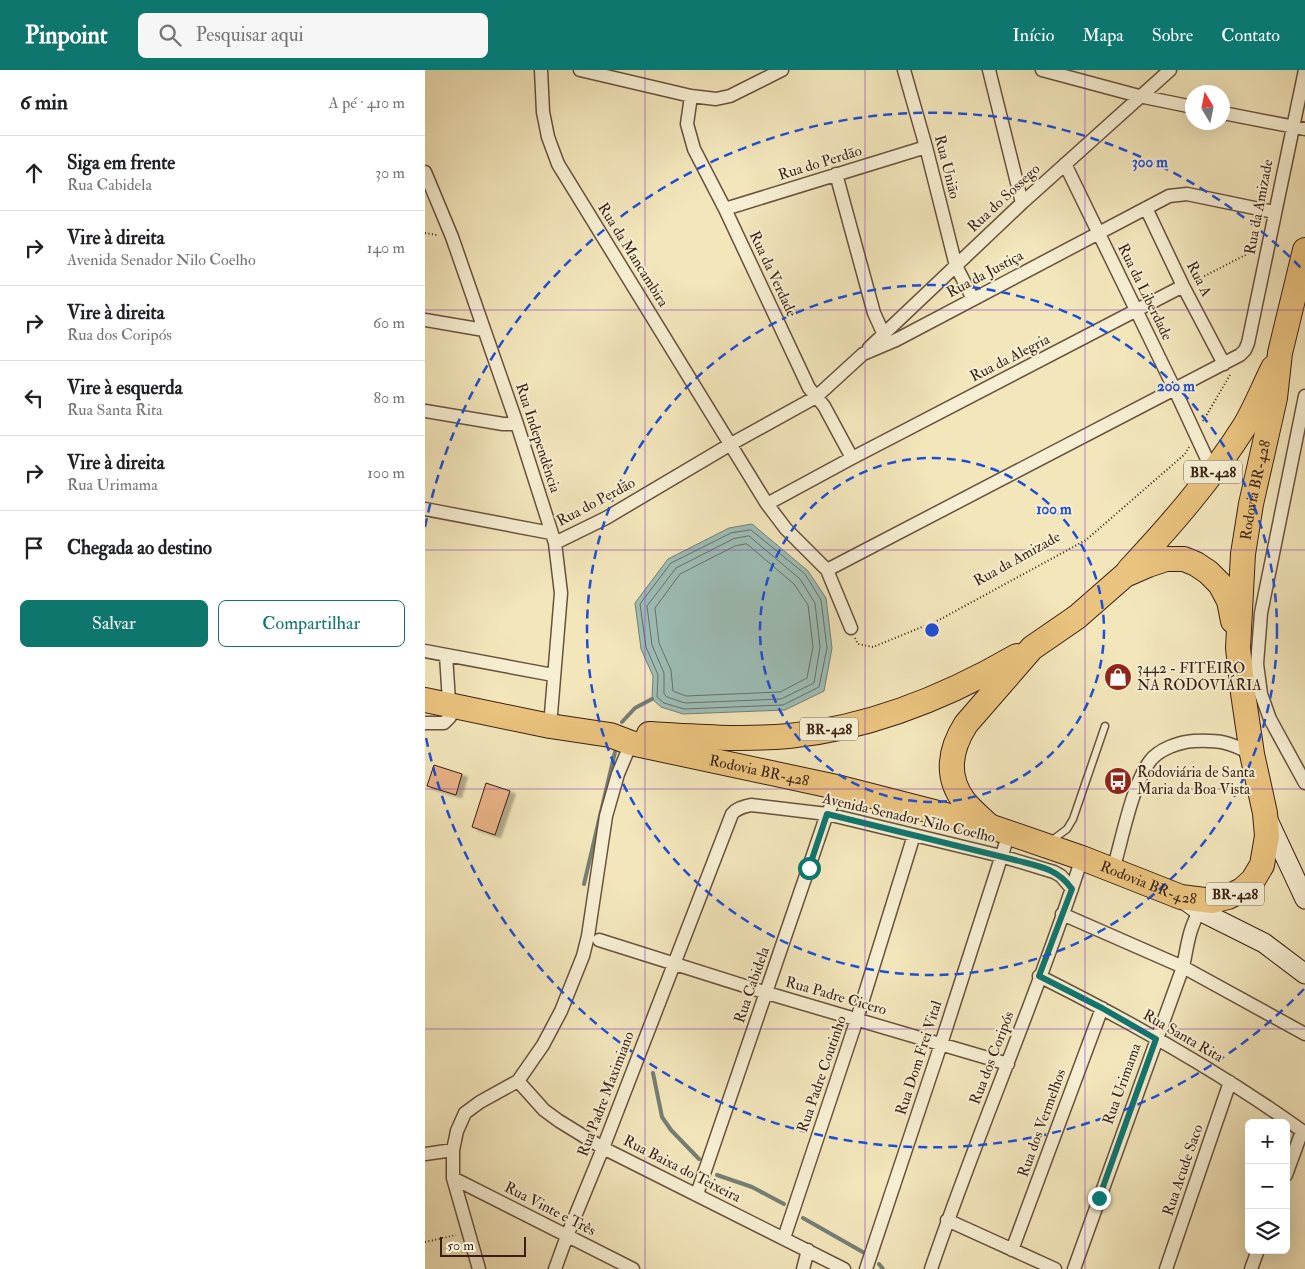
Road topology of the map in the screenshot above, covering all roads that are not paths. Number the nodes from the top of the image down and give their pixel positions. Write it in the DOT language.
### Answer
graph roads {
  1 [pos="541,70"];
  2 [pos="581,70"];
  3 [pos="782,70"];
  4 [pos="904,70"];
  5 [pos="989,70"];
  6 [pos="1042,70"];
  7 [pos="1170,70"];
  8 [pos="1305,70"];
  9 [pos="691,96"];
  10 [pos="1139,96"];
  11 [pos="1185,105"];
  12 [pos="1230,113"];
  13 [pos="1299,128"];
  14 [pos="926,147"];
  15 [pos="1065,164"];
  16 [pos="425,172"];
  17 [pos="836,174"];
  18 [pos="1022,203"];
  19 [pos="1146,208"];
  20 [pos="725,209"];
  21 [pos="1274,212"];
  22 [pos="1098,233"];
  23 [pos="1305,250"];
  24 [pos="956,266"];
  25 [pos="1183,286"];
  26 [pos="973,299"];
  27 [pos="1136,312"];
  28 [pos="425,320"];
  29 [pos="484,330"];
  30 [pos="884,335"];
  31 [pos="1280,353"];
  32 [pos="863,354"];
  33 [pos="1227,370"];
  34 [pos="1175,390"];
  35 [pos="816,397"];
  36 [pos="1305,398"];
  37 [pos="425,411"];
  38 [pos="517,424"];
  39 [pos="731,444"];
  40 [pos="852,458"];
  41 [pos="1213,472"];
  42 [pos="767,504"];
  43 [pos="425,509"];
  44 [pos="553,538"];
  45 [pos="827,570"];
  46 [pos="1125,575"];
  47 [pos="851,628"];
  48 [pos="1032,648"];
  49 [pos="1238,648"];
  50 [pos="425,651"];
  51 [pos="446,655"];
  52 [pos="553,676"];
  53 [pos="425,700"];
  54 [pos="450,705"];
  55 [pos="425,723"];
  56 [pos="550,726"];
  57 [pos="1105,726"];
  58 [pos="620,739"];
  59 [pos="1252,754"];
  60 [pos="1305,783"];
  61 [pos="841,788"];
  62 [pos="1265,813"];
  63 [pos="732,814"];
  64 [pos="827,814"];
  65 [pos="999,829"];
  66 [pos="914,835"];
  67 [pos="1043,845"];
  68 [pos="1001,856"];
  69 [pos="1082,858"];
  70 [pos="1113,870"];
  71 [pos="1072,889"];
  72 [pos="1181,898"];
  73 [pos="1305,899"];
  74 [pos="1200,911"];
  75 [pos="1062,914"];
  76 [pos="599,940"];
  77 [pos="674,963"];
  78 [pos="1183,967"];
  79 [pos="1305,974"];
  80 [pos="1039,976"];
  81 [pos="767,993"];
  82 [pos="1102,1008"];
  83 [pos="857,1019"];
  84 [pos="1305,1034"];
  85 [pos="1156,1039"];
  86 [pos="941,1044"];
  87 [pos="1008,1064"];
  88 [pos="518,1081"];
  89 [pos="1230,1082"];
  90 [pos="1304,1132"];
  91 [pos="603,1148"];
  92 [pos="453,1150"];
  93 [pos="425,1154"];
  94 [pos="1290,1165"];
  95 [pos="453,1178"];
  96 [pos="697,1194"];
  97 [pos="947,1220"];
  98 [pos="567,1236"];
  99 [pos="784,1238"];
  100 [pos="809,1250"];
  101 [pos="1012,1250"];
  102 [pos="1257,1254"];
  103 [pos="479,1269"];
  104 [pos="555,1269"];
  105 [pos="633,1269"];
  106 [pos="803,1269"];
  107 [pos="844,1269"];
  108 [pos="866,1269"];
  109 [pos="931,1269"];
  110 [pos="1055,1269"];
  111 [pos="1074,1269"];
  112 [pos="1167,1269"];
  113 [pos="1251,1269"];
  1 -- 39 [label="street, Rua da Mancambira"];
  2 -- 9 [label="street"];
  3 -- 9 [label="street"];
  4 -- 14 [label="street, Rua União"];
  5 -- 18 [label="street"];
  6 -- 10 [label="street"];
  7 -- 10 [label="street, Rua do Sossego"];
  8 -- 13 [label="street, Rua da Amizade"];
  9 -- 20 [label="street, Rua da Verdade"];
  10 -- 11 [label="street"];
  10 -- 15 [label="street, Rua do Sossego"];
  12 -- 13 [label="street"];
  13 -- 21 [label="street, Rua da Amizade"];
  14 -- 17 [label="street, Rua do Perdão"];
  14 -- 24 [label="street, Rua União"];
  15 -- 18 [label="street, Rua do Sossego"];
  15 -- 22 [label="street, Rua da Liberdade"];
  16 -- 29 [label="street, Rua Independência"];
  17 -- 20 [label="street, Rua do Perdão"];
  17 -- 30 [label="street"];
  18 -- 24 [label="street, Rua do Sossego"];
  19 -- 21 [label="street, Rua da Justiça"];
  19 -- 22 [label="street, Rua da Justiça"];
  19 -- 25 [label="street, Rua A"];
  20 -- 35 [label="street, Rua da Verdade"];
  21 -- 33 [label="street, Rua da Amizade"];
  22 -- 26 [label="street, Rua da Justiça"];
  22 -- 27 [label="street, Rua da Liberdade"];
  23 -- 31 [label="highway, Rodovia BR-428 / BR-428"];
  24 -- 26 [label="street, Rua União"];
  24 -- 30 [label="street, Rua do Sossego"];
  25 -- 27 [label="street, Rua da Alegria"];
  25 -- 33 [label="street, Rua A"];
  26 -- 32 [label="street, Rua da Justiça"];
  27 -- 34 [label="street, Rua da Liberdade"];
  27 -- 40 [label="street, Rua da Alegria"];
  28 -- 29 [label="street"];
  29 -- 38 [label="street, Rua Independência"];
  30 -- 32 [label="street, Rua do Sossego"];
  31 -- 41 [label="highway, Rodovia BR-428 / BR-428"];
  31 -- 49 [label="highway, Rodovia BR-428 / BR-428"];
  32 -- 35 [label="street, Rua da Justiça"];
  33 -- 34 [label="street, Rua da Amizade"];
  34 -- 41 [label="street, Rua da Liberdade"];
  34 -- 45 [label="street, Rua da Amizade"];
  35 -- 39 [label="street, Rua da Justiça"];
  35 -- 40 [label="street, Rua da Verdade"];
  36 -- 60 [label="street"];
  37 -- 38 [label="street"];
  38 -- 44 [label="street, Rua Independência"];
  39 -- 42 [label="street, Rua da Mancambira"];
  39 -- 44 [label="street, Rua do Perdão"];
  40 -- 42 [label="street, Rua da Alegria"];
  41 -- 46 [label="highway, Rodovia BR-428 / BR-428"];
  42 -- 45 [label="street, Rua da Mancambira"];
  43 -- 44 [label="street"];
  44 -- 52 [label="street, Rua Independência"];
  45 -- 47 [label="street"];
  46 -- 48 [label="highway, BR-428"];
  46 -- 49 [label="highway"];
  48 -- 58 [label="highway, Rodovia BR-428 / BR-428"];
  48 -- 65 [label="highway"];
  49 -- 59 [label="highway, Rodovia BR-428 / BR-428"];
  50 -- 51 [label="street"];
  51 -- 52 [label="street"];
  51 -- 54 [label="street"];
  52 -- 56 [label="street, Rua Independência"];
  53 -- 54 [label="highway, Rodovia BR-428 / BR-428"];
  54 -- 55 [label="street"];
  54 -- 56 [label="highway, Rodovia BR-428 / BR-428"];
  56 -- 58 [label="highway, Rodovia BR-428 / BR-428"];
  57 -- 67 [label="lane"];
  58 -- 61 [label="highway, Rodovia BR-428 / BR-428"];
  58 -- 88 [label="street"];
  59 -- 62 [label="highway, Rodovia BR-428 / BR-428"];
  59 -- 70 [label="street"];
  61 -- 64 [label="street, Rua Cabidela"];
  61 -- 65 [label="highway, Rodovia BR-428 / BR-428"];
  62 -- 72 [label="highway, Rodovia BR-428 / BR-428"];
  62 -- 73 [label="main road"];
  63 -- 64 [label="street, Avenida Senador Nilo Coelho"];
  63 -- 77 [label="street, Rua Padre Maximiano"];
  64 -- 66 [label="street, Avenida Senador Nilo Coelho"];
  64 -- 81 [label="street, Rua Cabidela"];
  65 -- 67 [label="highway, Rodovia BR-428 / BR-428"];
  65 -- 68 [label="street, Rua Dom Frei Vital"];
  66 -- 68 [label="street, Avenida Senador Nilo Coelho"];
  66 -- 83 [label="street, Rua Padre Coutinho"];
  67 -- 69 [label="highway, Rodovia BR-428 / BR-428"];
  68 -- 71 [label="street, Avenida Senador Nilo Coelho"];
  68 -- 86 [label="street, Rua Dom Frei Vital"];
  69 -- 70 [label="highway, Rodovia BR-428 / BR-428"];
  69 -- 71 [label="street, Rua dos Coripós"];
  70 -- 72 [label="highway, Rodovia BR-428 / BR-428"];
  71 -- 75 [label="street, Rua dos Coripós"];
  72 -- 74 [label="main road"];
  74 -- 78 [label="street, Rua Urimama"];
  74 -- 79 [label="main road"];
  75 -- 78 [label="street"];
  75 -- 80 [label="street, Rua dos Coripós"];
  76 -- 77 [label="street, Rua Padre Cicero"];
  77 -- 81 [label="street, Rua Padre Cicero"];
  77 -- 91 [label="street, Rua Padre Maximiano"];
  78 -- 84 [label="street"];
  78 -- 85 [label="street, Rua Urimama"];
  80 -- 82 [label="street, Rua Santa Rita"];
  80 -- 87 [label="street, Rua dos Coripós"];
  81 -- 83 [label="street, Rua Padre Cicero"];
  81 -- 96 [label="street, Rua Cabidela"];
  82 -- 85 [label="street, Rua Santa Rita"];
  82 -- 101 [label="street, Rua dos Vermelhos"];
  83 -- 86 [label="street, Rua Padre Cicero"];
  83 -- 99 [label="street, Rua Padre Coutinho"];
  85 -- 89 [label="street, Rua Santa Rita"];
  85 -- 111 [label="street, Rua Urimama"];
  86 -- 87 [label="street, Rua Padre Cicero"];
  86 -- 108 [label="street, Rua Dom Frei Vital"];
  87 -- 97 [label="street, Rua dos Coripós"];
  88 -- 91 [label="street, Rua Baixa do Teixeira"];
  88 -- 92 [label="street"];
  89 -- 90 [label="street, Rua Santa Rita"];
  89 -- 112 [label="street, Rua Acude Saco"];
  90 -- 94 [label="street"];
  91 -- 96 [label="street, Rua Baixa do Teixeira"];
  91 -- 98 [label="street, Rua Padre Maximiano"];
  92 -- 93 [label="street"];
  92 -- 95 [label="street"];
  95 -- 98 [label="street, Rua Vinte e Três"];
  95 -- 103 [label="street"];
  96 -- 99 [label="street, Rua Baixa do Teixeira"];
  97 -- 101 [label="street"];
  97 -- 109 [label="street, Rua dos Coripós"];
  98 -- 104 [label="street, Rua Padre Maximiano"];
  98 -- 105 [label="street, Rua Vinte e Três"];
  99 -- 100 [label="street, Rua Baixa do Teixeira"];
  100 -- 106 [label="street"];
  100 -- 107 [label="street, Rua Baixa do Teixeira"];
  101 -- 110 [label="street"];
  102 -- 113 [label="street"];
}
